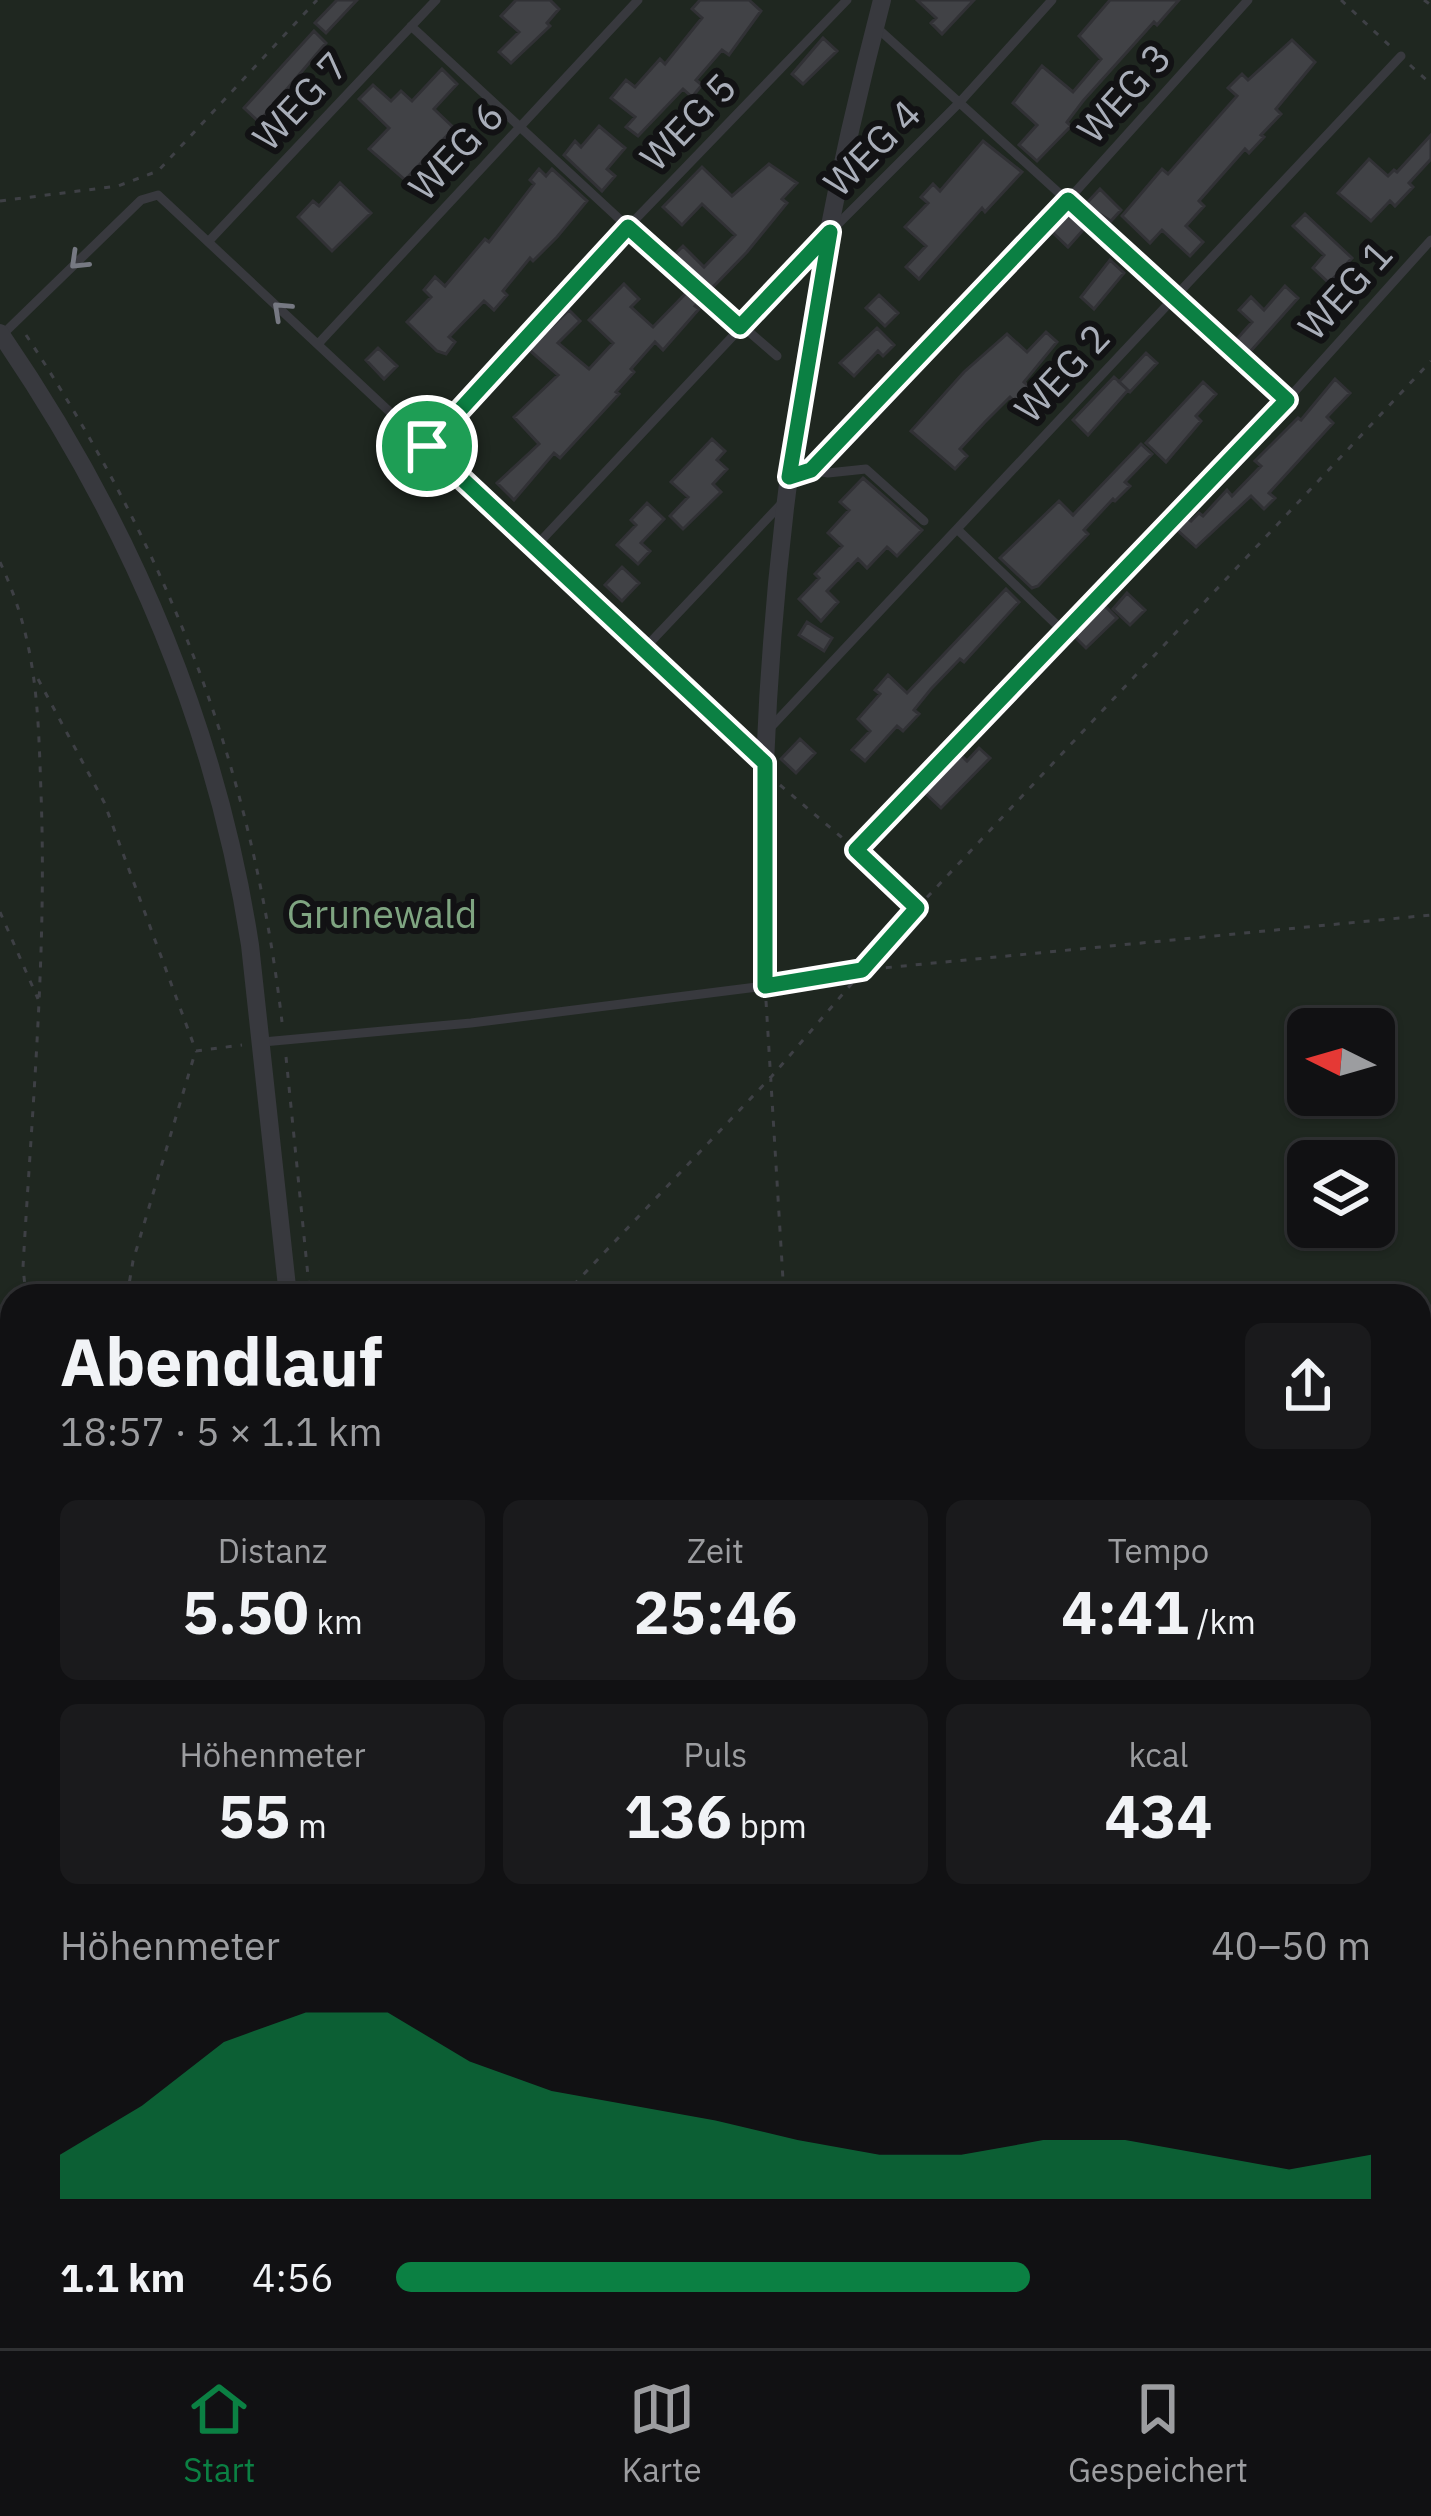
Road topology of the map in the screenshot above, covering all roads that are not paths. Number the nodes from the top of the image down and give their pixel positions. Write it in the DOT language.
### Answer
graph roads {
  1 [pos="436,0"];
  2 [pos="638,0"];
  3 [pos="847,0"];
  4 [pos="882,0"];
  5 [pos="1052,0"];
  6 [pos="1248,0"];
  7 [pos="411,26"];
  8 [pos="875,26"];
  9 [pos="1401,56"];
  10 [pos="961,102"];
  11 [pos="520,126"];
  12 [pos="1068,200"];
  13 [pos="628,227"];
  14 [pos="830,232"];
  15 [pos="1431,240"];
  16 [pos="208,242"];
  17 [pos="1174,299"];
  18 [pos="740,327"];
  19 [pos="1,334"];
  20 [pos="318,344"];
  21 [pos="777,356"];
  22 [pos="1287,400"];
  23 [pos="427,446"];
  24 [pos="811,470"];
  25 [pos="789,477"];
  26 [pos="785,500"];
  27 [pos="925,521"];
  28 [pos="957,529"];
  29 [pos="535,547"];
  30 [pos="1063,631"];
  31 [pos="644,649"];
  32 [pos="766,731"];
  33 [pos="765,763"];
  34 [pos="856,850"];
  35 [pos="263,1042"];
  36 [pos="287,1284"];
  1 -- 7 [label="lane, WEG 7"];
  2 -- 11 [label="lane, WEG 6"];
  3 -- 13 [label="lane, WEG 5"];
  4 -- 8 [label="street"];
  5 -- 10 [label="lane, WEG 4"];
  6 -- 12 [label="lane, WEG 3"];
  7 -- 11 [label="lane"];
  7 -- 16 [label="lane, WEG 7"];
  8 -- 10 [label="lane"];
  8 -- 14 [label="street"];
  9 -- 17 [label="lane, WEG 2"];
  10 -- 12 [label="lane"];
  10 -- 14 [label="lane, WEG 4"];
  11 -- 13 [label="lane"];
  11 -- 20 [label="lane, WEG 6"];
  12 -- 17 [label="lane"];
  12 -- 24 [label="lane, WEG 3"];
  13 -- 18 [label="lane"];
  13 -- 23 [label="lane, WEG 5"];
  14 -- 18 [label="lane, WEG 4"];
  14 -- 25 [label="street"];
  15 -- 22 [label="lane, WEG 1"];
  16 -- 19 [label="lane, one-way"];
  20 -- 16 [label="lane, one-way"];
  17 -- 22 [label="lane"];
  17 -- 28 [label="lane, WEG 2"];
  18 -- 21 [label="lane"];
  18 -- 29 [label="lane, WEG 4"];
  19 -- 35 [label="street"];
  20 -- 23 [label="lane"];
  22 -- 30 [label="lane, WEG 1"];
  23 -- 29 [label="lane"];
  24 -- 25 [label="lane, WEG 3"];
  24 -- 27 [label="lane"];
  25 -- 26 [label="street"];
  26 -- 31 [label="lane"];
  26 -- 32 [label="street"];
  28 -- 30 [label="lane"];
  28 -- 32 [label="lane, WEG 2"];
  29 -- 31 [label="lane"];
  30 -- 34 [label="lane, WEG 1"];
  31 -- 33 [label="lane"];
  32 -- 33 [label="street"];
  33 -- 35 [label="lane"];
  35 -- 36 [label="street"];
}
